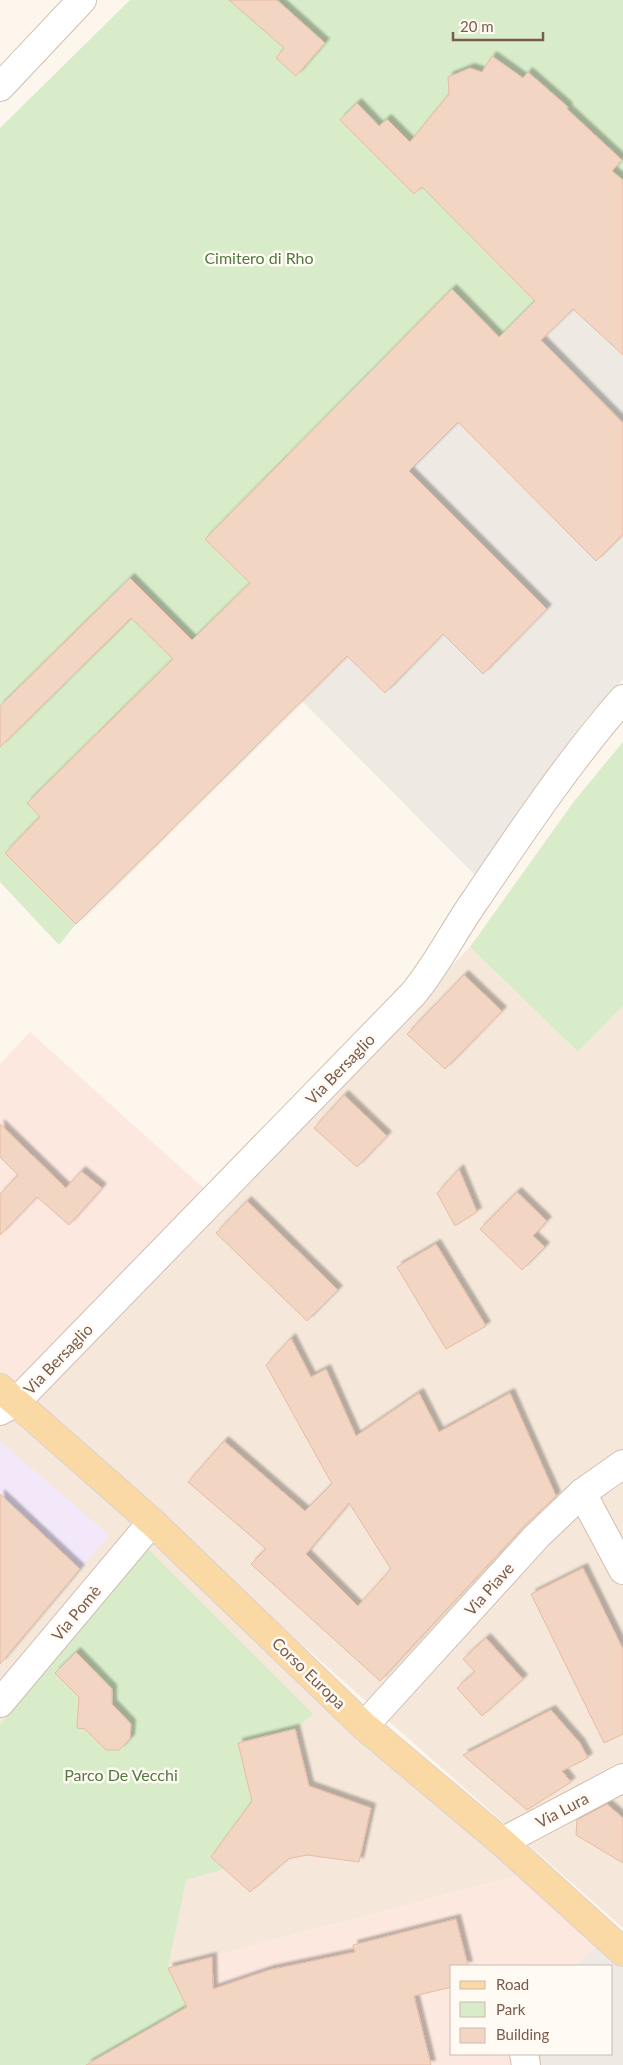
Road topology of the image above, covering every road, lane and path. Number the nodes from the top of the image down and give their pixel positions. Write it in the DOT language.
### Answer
graph roads {
  1 [pos="82,0"];
  2 [pos="0,87"];
  3 [pos="623,699"];
  4 [pos="5,1401"];
  5 [pos="623,1464"];
  6 [pos="582,1493"];
  7 [pos="152,1522"];
  8 [pos="623,1570"];
  9 [pos="0,1703"];
  10 [pos="364,1726"];
  11 [pos="623,1778"];
  12 [pos="502,1842"];
  13 [pos="623,1952"];
  1 -- 2 [label="street"];
  3 -- 4 [label="street, Via Bersaglio"];
  4 -- 7 [label="main road, Corso Europa"];
  5 -- 6 [label="street, Via Piave"];
  6 -- 8 [label="street"];
  6 -- 10 [label="street, Via Piave"];
  7 -- 9 [label="street, Via Pomè"];
  7 -- 10 [label="main road, Corso Europa"];
  10 -- 12 [label="main road, Corso Europa"];
  11 -- 12 [label="street, Via Lura"];
  12 -- 13 [label="main road, Corso Europa"];
}
